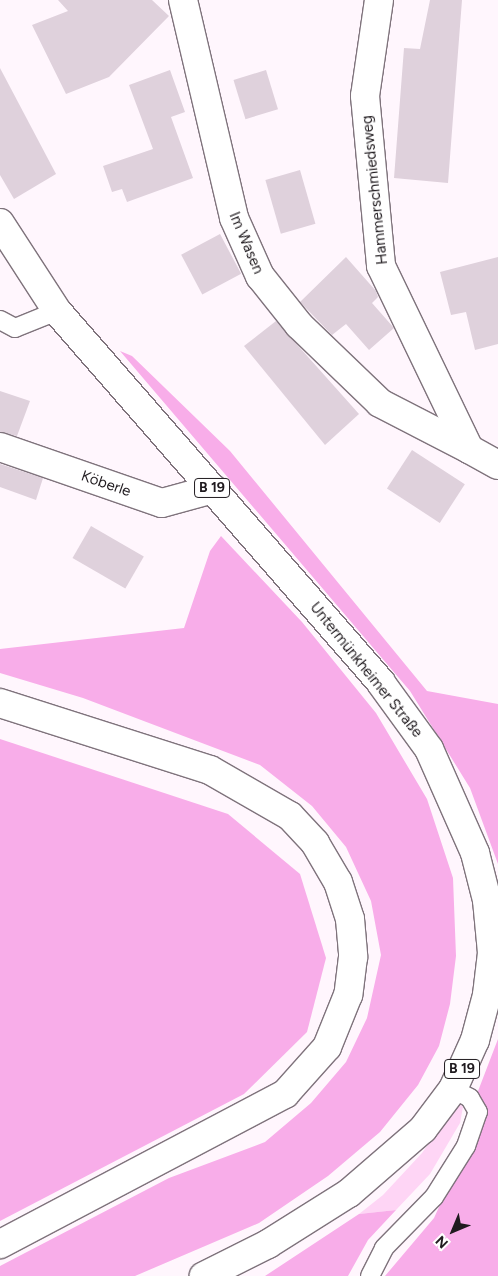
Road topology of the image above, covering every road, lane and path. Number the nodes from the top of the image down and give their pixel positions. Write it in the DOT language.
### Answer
graph roads {
  1 [pos="183,0"];
  2 [pos="379,0"];
  3 [pos="0,223"];
  4 [pos="57,311"];
  5 [pos="0,320"];
  6 [pos="0,447"];
  7 [pos="470,449"];
  8 [pos="498,465"];
  9 [pos="213,489"];
  10 [pos="0,703"];
  11 [pos="453,1089"];
  12 [pos="0,1244"];
  13 [pos="204,1276"];
  14 [pos="370,1276"];
  1 -- 7 [label="main road, Im Wasen"];
  2 -- 7 [label="main road, Hammerschmiedsweg"];
  3 -- 4 [label="main road, Untermünkheimer Straße / B 19"];
  4 -- 5 [label="lane"];
  4 -- 9 [label="main road, Untermünkheimer Straße / B 19"];
  6 -- 9 [label="main road, Köberle"];
  7 -- 8 [label="main road"];
  9 -- 11 [label="main road, Untermünkheimer Straße / B 19"];
  10 -- 12 [label="main road"];
  11 -- 13 [label="main road, Untermünkheimer Straße / B 19"];
  11 -- 14 [label="lane"];
}
